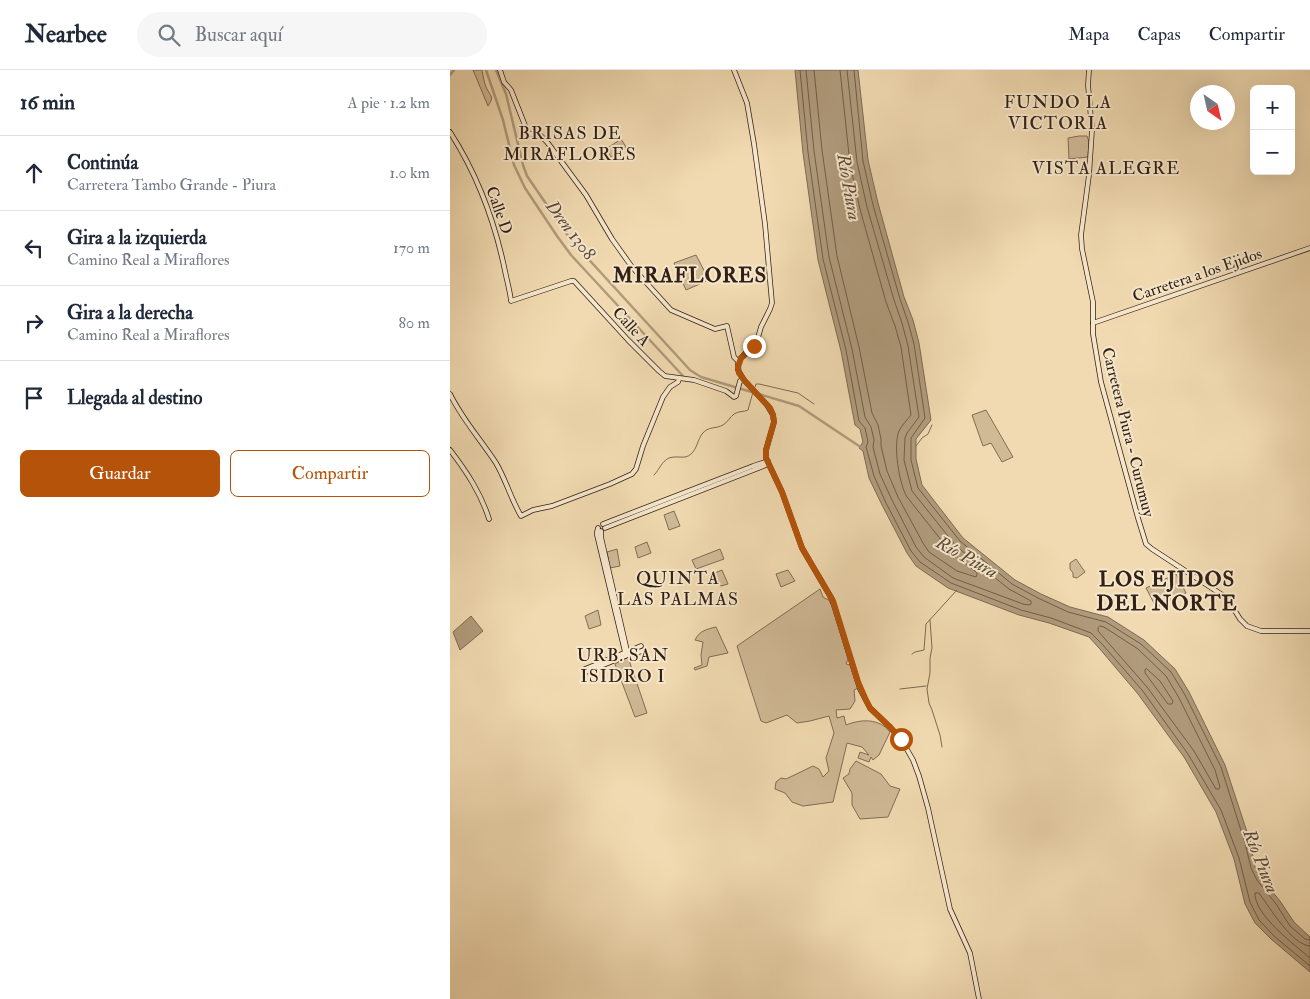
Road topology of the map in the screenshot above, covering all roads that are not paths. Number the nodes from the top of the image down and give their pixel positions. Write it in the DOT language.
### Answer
graph roads {
  1 [pos="500,70"];
  2 [pos="734,70"];
  3 [pos="1089,70"];
  4 [pos="450,132"];
  5 [pos="1310,248"];
  6 [pos="574,281"];
  7 [pos="1093,323"];
  8 [pos="738,362"];
  9 [pos="678,378"];
  10 [pos="744,380"];
  11 [pos="450,394"];
  12 [pos="450,450"];
  13 [pos="768,462"];
  14 [pos="489,519"];
  15 [pos="1310,631"];
  16 [pos="642,649"];
  17 [pos="627,653"];
  18 [pos="586,671"];
  19 [pos="979,999"];
  1 -- 8 [label="street"];
  2 -- 8 [label="street"];
  3 -- 7 [label="street, Carretera Piura - Curumuy"];
  4 -- 6 [label="street, Calle D"];
  5 -- 7 [label="street, Carretera a los Ejidos"];
  6 -- 9 [label="street, Calle A"];
  7 -- 15 [label="street, Carretera Piura - Curumuy"];
  8 -- 10 [label="street"];
  9 -- 10 [label="street, Calle A"];
  9 -- 11 [label="street"];
  10 -- 13 [label="street"];
  12 -- 14 [label="street"];
  13 -- 17 [label="street"];
  13 -- 19 [label="street"];
  16 -- 17 [label="street"];
  17 -- 18 [label="street"];
}
